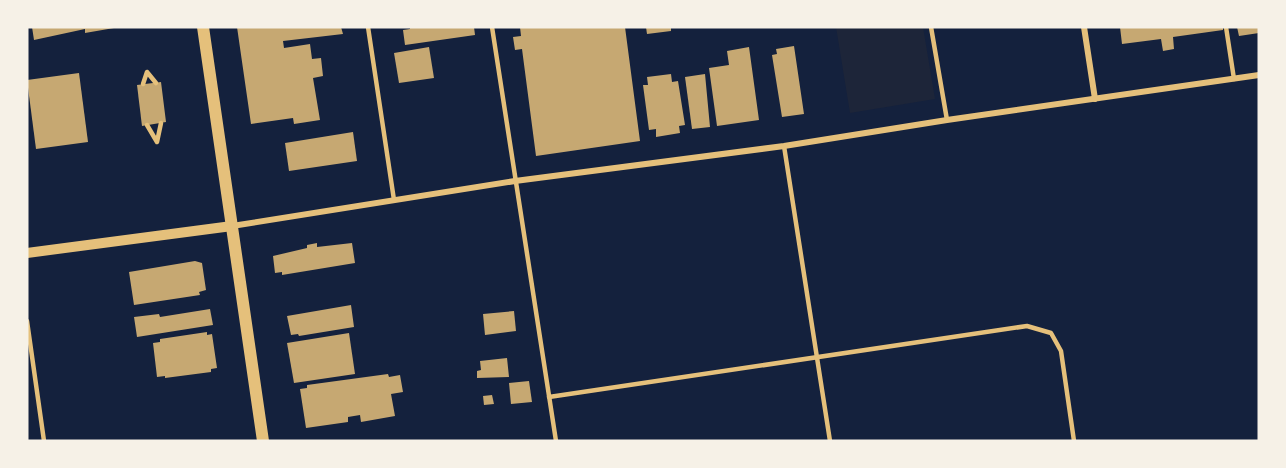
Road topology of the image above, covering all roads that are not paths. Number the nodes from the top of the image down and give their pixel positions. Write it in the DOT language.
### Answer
graph roads {
  1 [pos="203,27"];
  2 [pos="368,27"];
  3 [pos="492,27"];
  4 [pos="931,27"];
  5 [pos="1084,27"];
  6 [pos="1226,27"];
  7 [pos="1259,75"];
  8 [pos="1234,79"];
  9 [pos="156,83"];
  10 [pos="143,84"];
  11 [pos="1095,99"];
  12 [pos="947,120"];
  13 [pos="161,123"];
  14 [pos="147,125"];
  15 [pos="784,146"];
  16 [pos="515,181"];
  17 [pos="394,200"];
  18 [pos="232,226"];
  19 [pos="27,253"];
  20 [pos="27,321"];
  21 [pos="817,357"];
  22 [pos="549,397"];
  23 [pos="44,441"];
  24 [pos="263,441"];
  25 [pos="556,441"];
  26 [pos="830,441"];
  27 [pos="1074,441"];
  1 -- 18 [label="main road"];
  2 -- 17 [label="lane"];
  3 -- 16 [label="lane"];
  4 -- 12 [label="lane"];
  5 -- 11 [label="street"];
  6 -- 8 [label="lane"];
  7 -- 8 [label="street"];
  8 -- 11 [label="street"];
  9 -- 10 [label="lane"];
  11 -- 12 [label="street"];
  12 -- 15 [label="street"];
  13 -- 14 [label="lane"];
  15 -- 16 [label="street"];
  15 -- 21 [label="lane"];
  16 -- 17 [label="street"];
  16 -- 22 [label="lane"];
  17 -- 18 [label="street"];
  18 -- 19 [label="street"];
  18 -- 24 [label="main road"];
  20 -- 23 [label="lane"];
  21 -- 22 [label="lane"];
  21 -- 26 [label="lane"];
  21 -- 27 [label="lane"];
  22 -- 25 [label="lane"];
}
